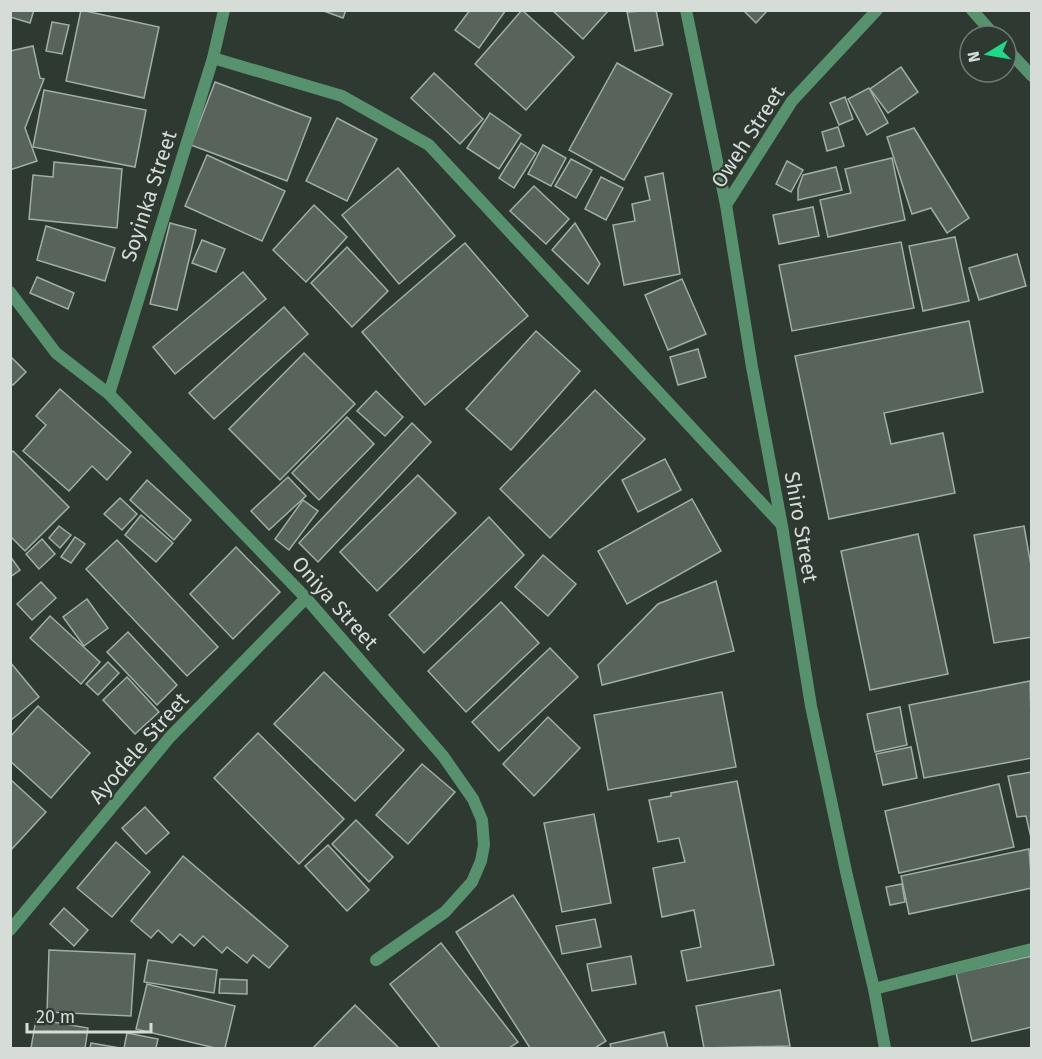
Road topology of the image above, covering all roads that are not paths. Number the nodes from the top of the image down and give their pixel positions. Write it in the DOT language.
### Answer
graph roads {
  1 [pos="224,10"];
  2 [pos="686,10"];
  3 [pos="877,10"];
  4 [pos="972,10"];
  5 [pos="984,24"];
  6 [pos="213,58"];
  7 [pos="1018,61"];
  8 [pos="1032,76"];
  9 [pos="726,205"];
  10 [pos="10,292"];
  11 [pos="108,394"];
  12 [pos="782,525"];
  13 [pos="306,598"];
  14 [pos="10,930"];
  15 [pos="1032,949"];
  16 [pos="376,960"];
  17 [pos="874,988"];
  18 [pos="885,1048"];
  1 -- 6 [label="street, Soyinka Street"];
  2 -- 9 [label="street, Shiro Street"];
  3 -- 9 [label="street, Oweh Street"];
  4 -- 5 [label="street"];
  6 -- 11 [label="street, Soyinka Street"];
  6 -- 12 [label="street"];
  7 -- 8 [label="street"];
  9 -- 12 [label="street, Shiro Street"];
  10 -- 11 [label="street, Oniya Street"];
  11 -- 13 [label="street, Oniya Street"];
  12 -- 17 [label="street, Shiro Street"];
  13 -- 14 [label="street, Ayodele Street"];
  13 -- 16 [label="street, Oniya Street"];
  15 -- 17 [label="street"];
  17 -- 18 [label="street, Shiro Street"];
}
